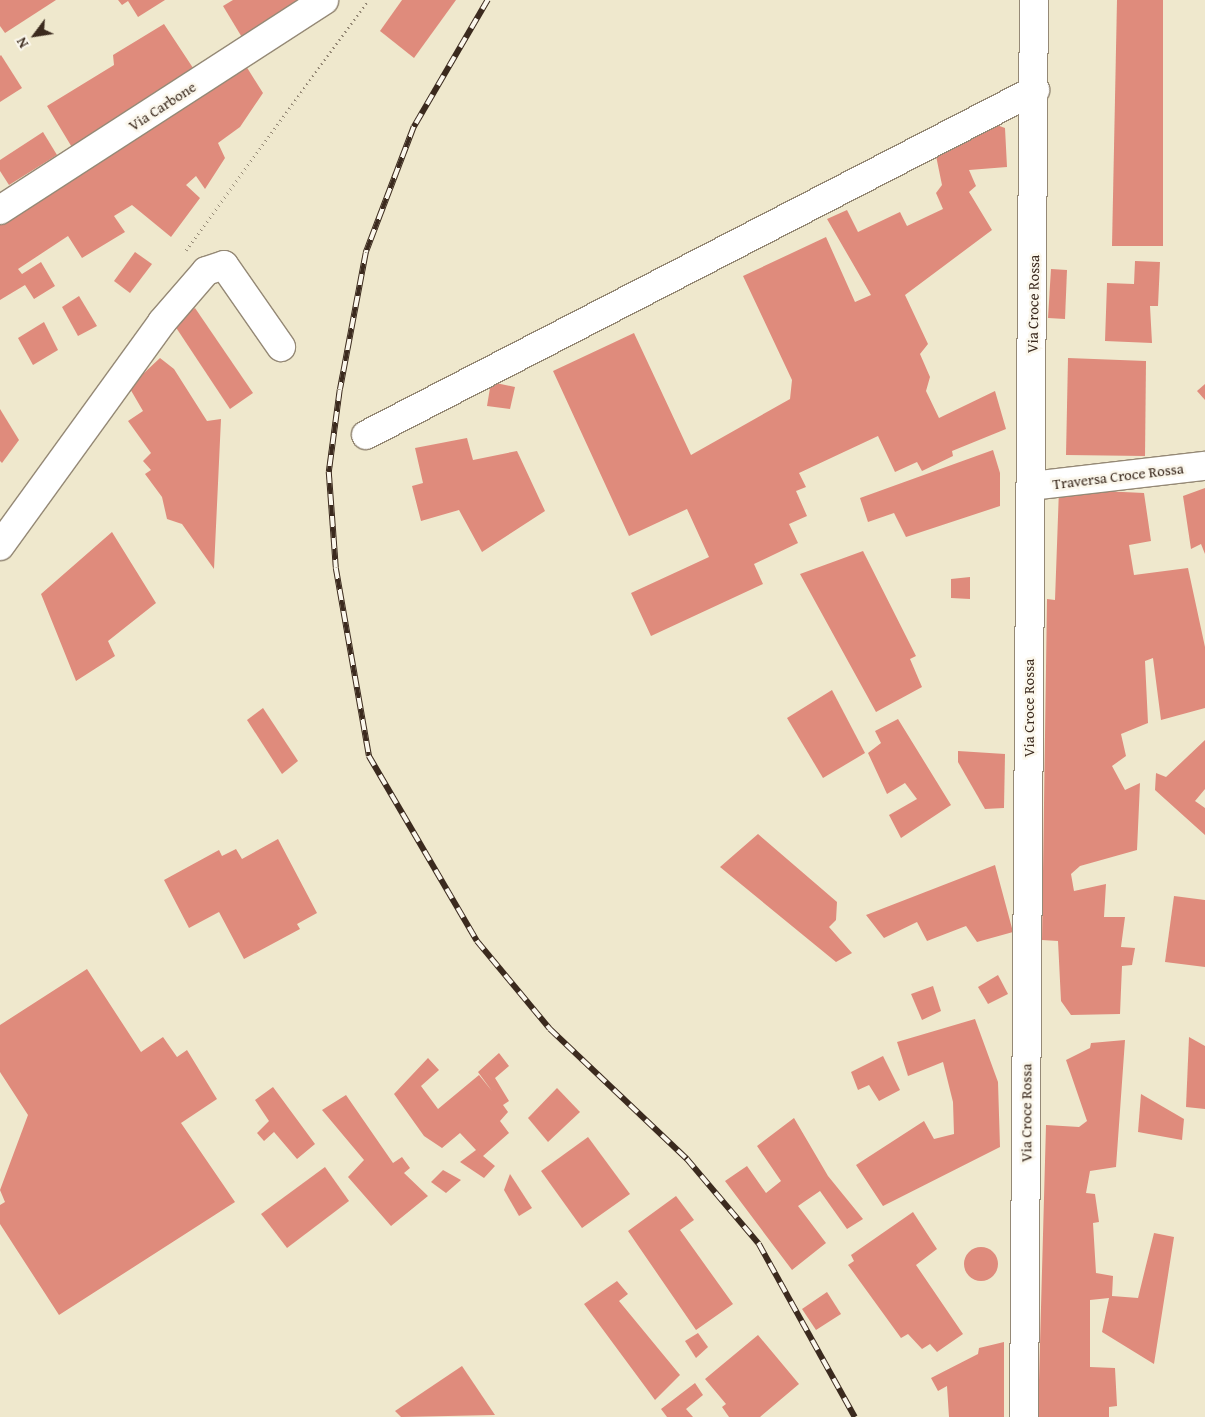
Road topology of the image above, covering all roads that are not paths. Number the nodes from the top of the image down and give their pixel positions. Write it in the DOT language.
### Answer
graph roads {
  1 [pos="324,0"];
  2 [pos="1034,0"];
  3 [pos="1035,90"];
  4 [pos="0,210"];
  5 [pos="281,347"];
  6 [pos="366,435"];
  7 [pos="1205,466"];
  8 [pos="1031,486"];
  9 [pos="0,546"];
  10 [pos="1024,1417"];
  1 -- 4 [label="main road, Via Carbone"];
  2 -- 3 [label="main road, Via Croce Rossa"];
  3 -- 6 [label="main road"];
  3 -- 8 [label="main road, Via Croce Rossa"];
  5 -- 9 [label="main road"];
  7 -- 8 [label="main road, Traversa Croce Rossa"];
  8 -- 10 [label="main road, Via Croce Rossa"];
}
